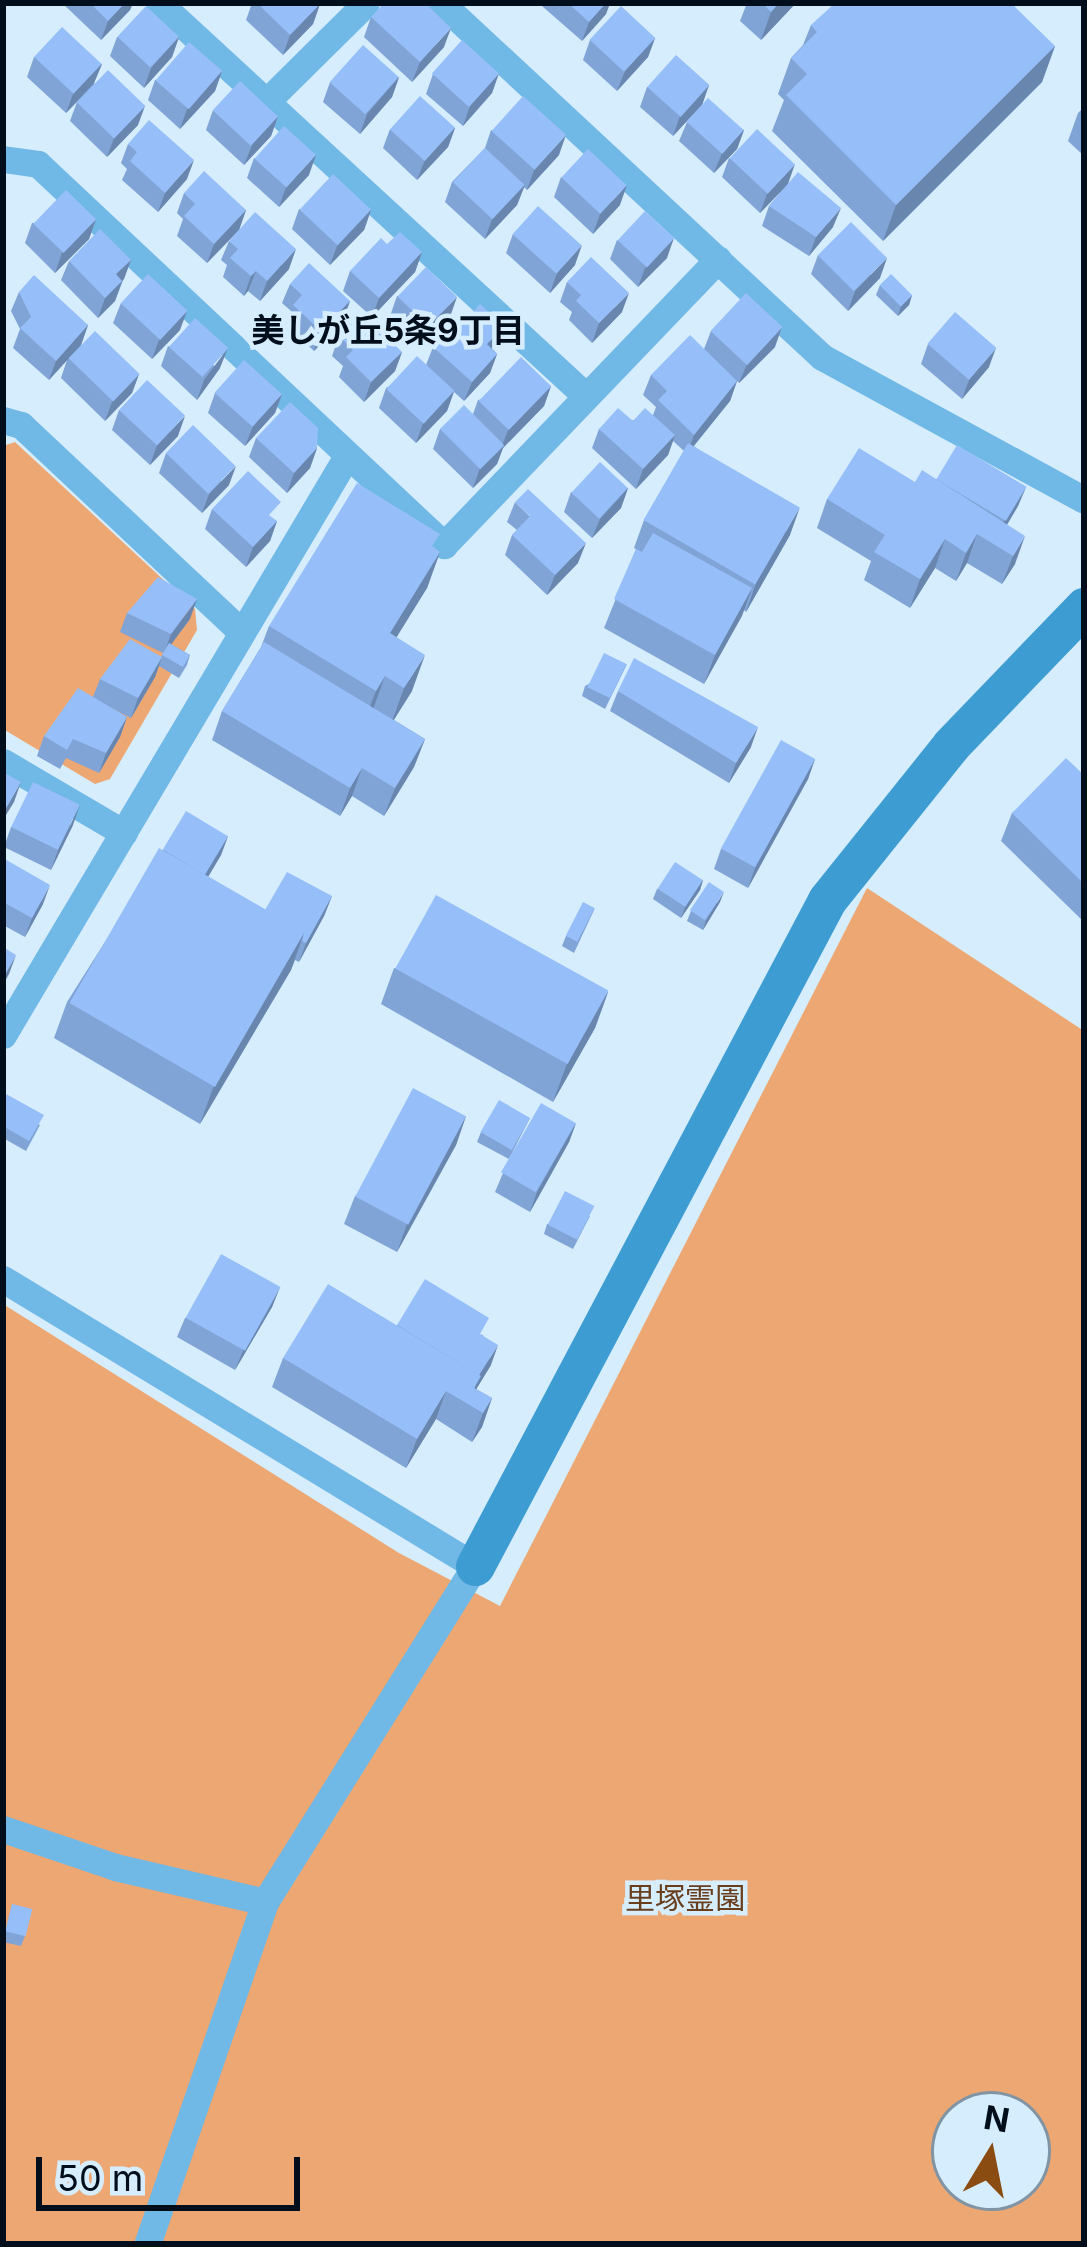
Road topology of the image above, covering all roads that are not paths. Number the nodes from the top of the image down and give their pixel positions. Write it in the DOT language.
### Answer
graph roads {
  1 [pos="159,3"];
  2 [pos="366,3"];
  3 [pos="441,3"];
  4 [pos="269,99"];
  5 [pos="3,159"];
  6 [pos="718,259"];
  7 [pos="586,396"];
  8 [pos="3,420"];
  9 [pos="347,456"];
  10 [pos="1084,500"];
  11 [pos="1084,607"];
  12 [pos="239,630"];
  13 [pos="3,762"];
  14 [pos="124,833"];
  15 [pos="3,1035"];
  16 [pos="3,1279"];
  17 [pos="475,1566"];
  18 [pos="3,1829"];
  19 [pos="266,1902"];
  20 [pos="147,2244"];
  1 -- 4 [label="street"];
  2 -- 4 [label="street"];
  3 -- 6 [label="street"];
  4 -- 7 [label="street"];
  5 -- 9 [label="street"];
  6 -- 7 [label="street"];
  6 -- 10 [label="street"];
  7 -- 9 [label="street"];
  8 -- 12 [label="street"];
  9 -- 12 [label="street"];
  11 -- 17 [label="street"];
  12 -- 14 [label="street"];
  13 -- 14 [label="street"];
  14 -- 15 [label="street"];
  16 -- 17 [label="street"];
  17 -- 19 [label="street"];
  18 -- 19 [label="street"];
  19 -- 20 [label="street"];
}
